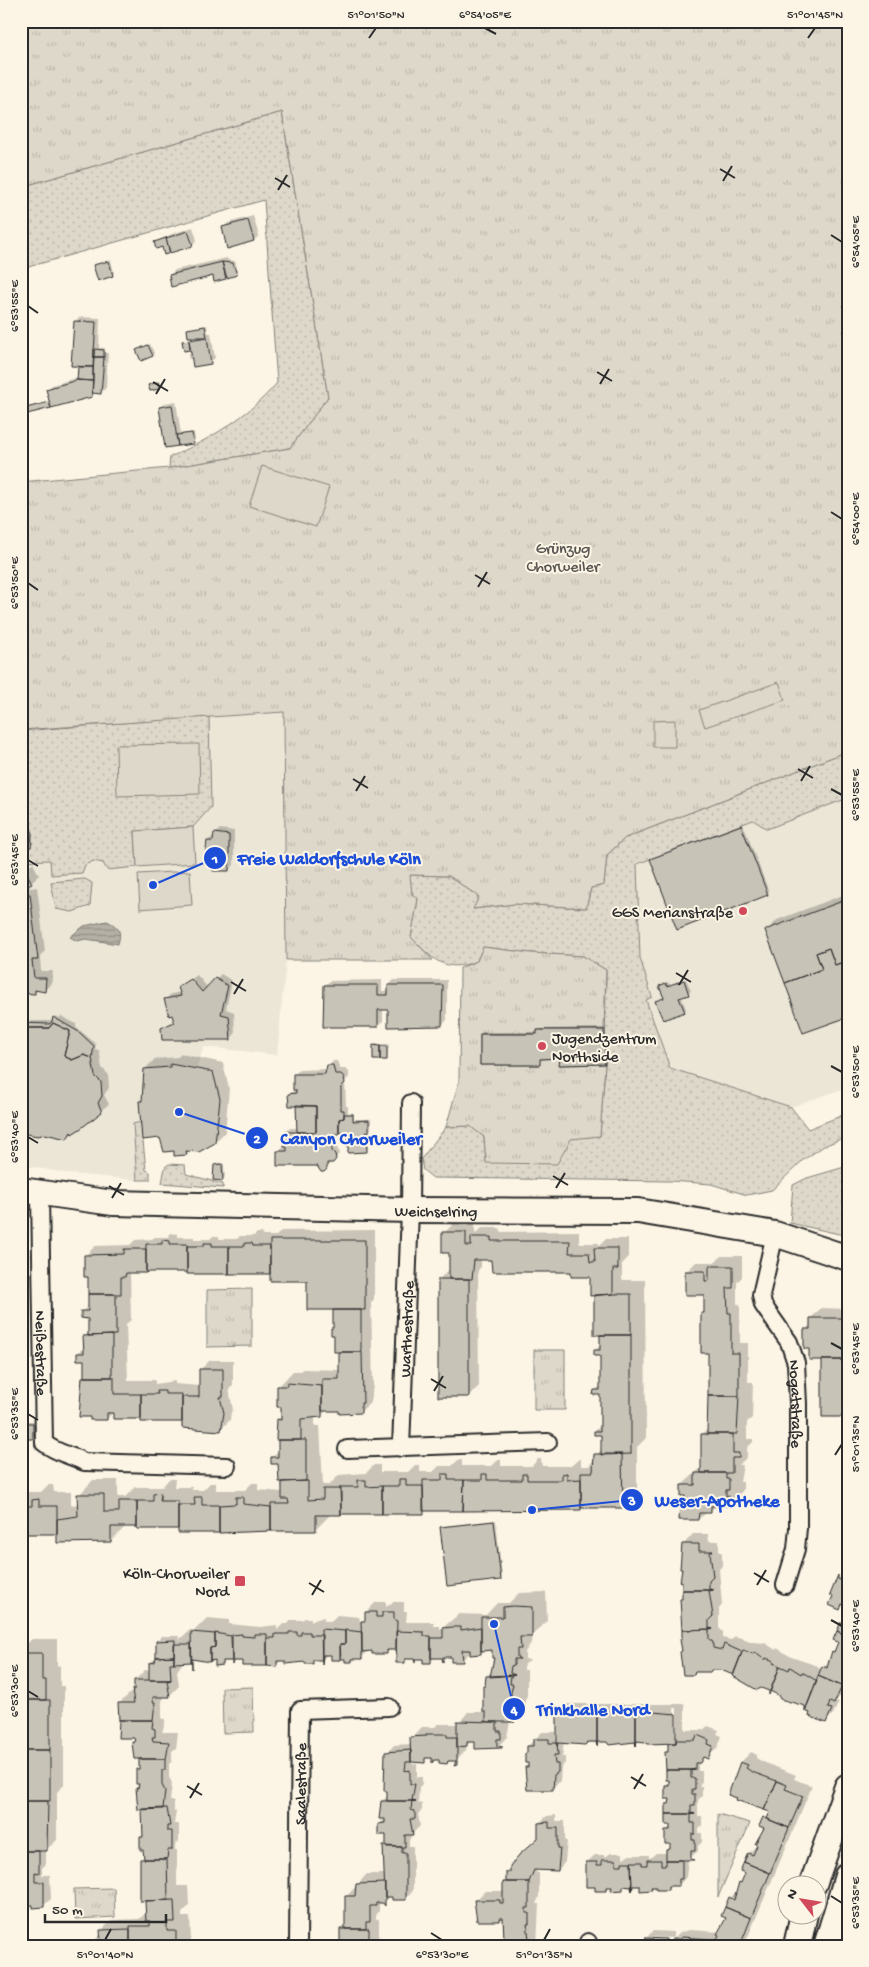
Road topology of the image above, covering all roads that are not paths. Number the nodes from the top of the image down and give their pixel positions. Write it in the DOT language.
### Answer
graph roads {
  1 [pos="411,1103"];
  2 [pos="31,1192"];
  3 [pos="410,1210"];
  4 [pos="775,1234"];
  5 [pos="848,1258"];
  6 [pos="548,1442"];
  7 [pos="401,1448"];
  8 [pos="347,1449"];
  9 [pos="226,1466"];
  10 [pos="785,1585"];
  11 [pos="389,1707"];
  12 [pos="848,1787"];
  13 [pos="817,1874"];
  14 [pos="848,1876"];
  15 [pos="802,1924"];
  16 [pos="298,1946"];
  17 [pos="797,1946"];
  18 [pos="828,1946"];
  1 -- 3 [label="street, Warthestraße"];
  2 -- 3 [label="street, Weichselring"];
  2 -- 9 [label="street, Neißestraße"];
  3 -- 4 [label="street, Weichselring"];
  3 -- 7 [label="street, Warthestraße"];
  4 -- 5 [label="street, Weichselring"];
  4 -- 10 [label="street, Nogatstraße"];
  6 -- 7 [label="street"];
  7 -- 8 [label="street"];
  11 -- 16 [label="street, Saalestraße"];
  12 -- 13 [label="main road"];
  14 -- 18 [label="main road"];
  15 -- 17 [label="main road"];
}
